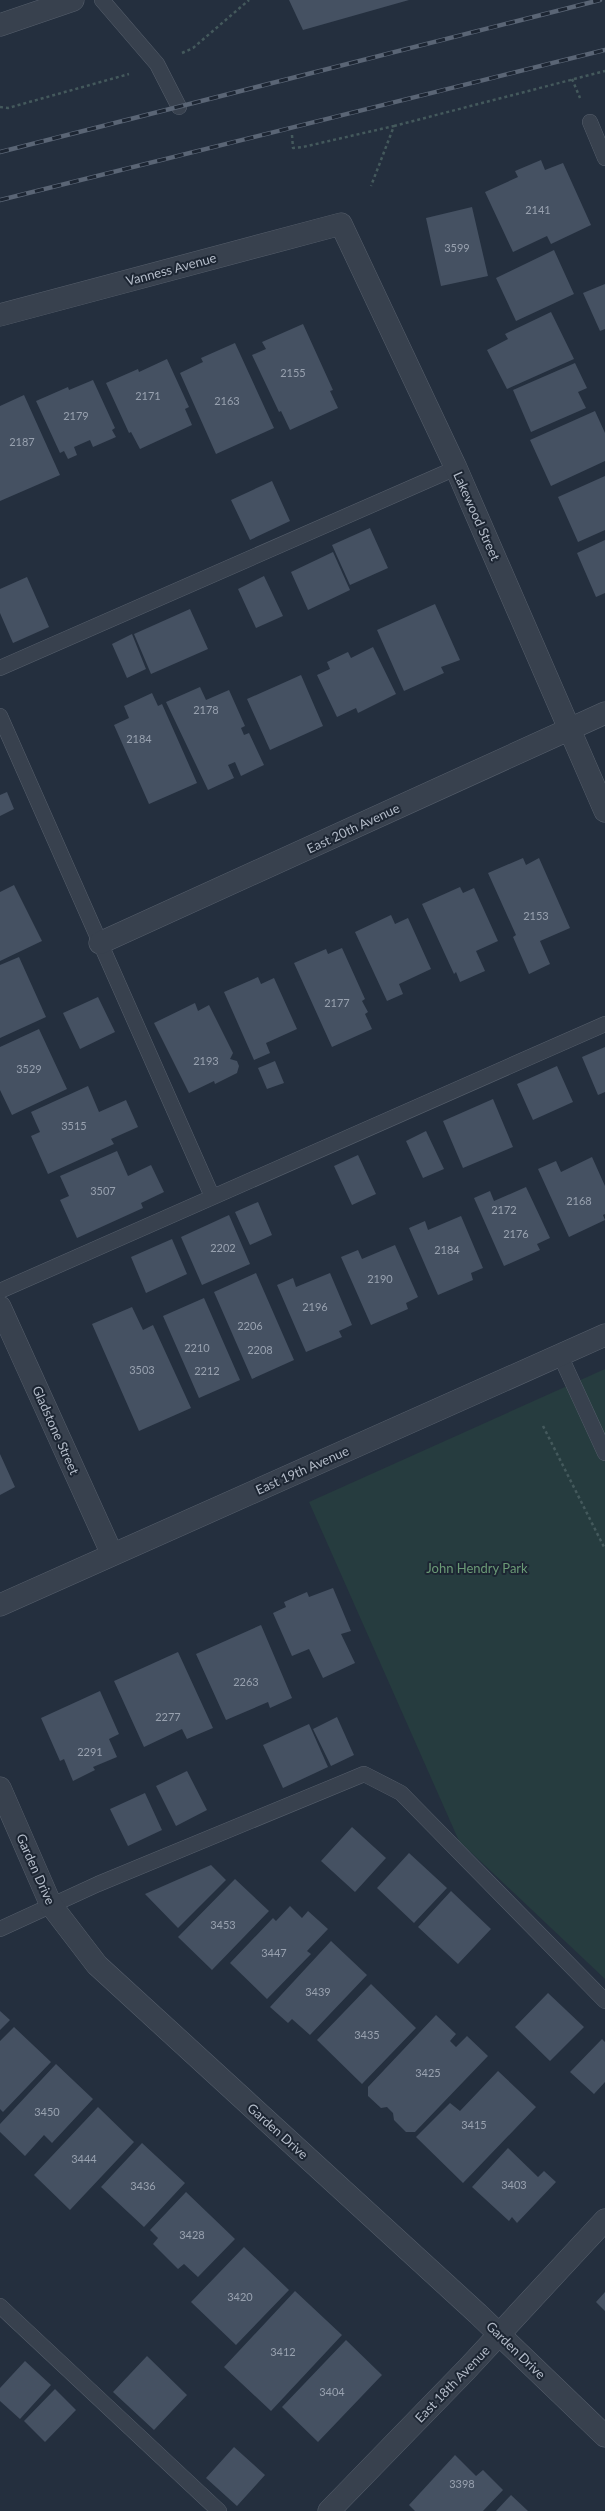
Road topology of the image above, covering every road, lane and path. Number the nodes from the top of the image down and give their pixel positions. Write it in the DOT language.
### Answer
graph roads {
  1 [pos="73,0"];
  2 [pos="102,0"];
  3 [pos="0,25"];
  4 [pos="605,71"];
  5 [pos="178,107"];
  6 [pos="590,122"];
  7 [pos="394,126"];
  8 [pos="292,135"];
  9 [pos="605,158"];
  10 [pos="371,186"];
  11 [pos="341,224"];
  12 [pos="0,315"];
  13 [pos="456,468"];
  14 [pos="0,668"];
  15 [pos="605,713"];
  16 [pos="0,716"];
  17 [pos="569,729"];
  18 [pos="605,811"];
  19 [pos="100,943"];
  20 [pos="605,1024"];
  21 [pos="212,1196"];
  22 [pos="0,1290"];
  23 [pos="0,1307"];
  24 [pos="605,1335"];
  25 [pos="560,1355"];
  26 [pos="543,1426"];
  27 [pos="605,1453"];
  28 [pos="605,1548"];
  29 [pos="112,1554"];
  30 [pos="0,1605"];
  31 [pos="0,1788"];
  32 [pos="51,1905"];
  33 [pos="0,1929"];
  34 [pos="605,2001"];
  35 [pos="605,2220"];
  36 [pos="0,2306"];
  37 [pos="499,2334"];
  38 [pos="605,2436"];
  39 [pos="218,2511"];
  40 [pos="329,2511"];
  1 -- 3 [label="street"];
  2 -- 5 [label="lane"];
  4 -- 7 [label="path"];
  6 -- 9 [label="lane"];
  7 -- 8 [label="path"];
  7 -- 10 [label="path"];
  11 -- 12 [label="street, Vanness Avenue"];
  11 -- 13 [label="street, Lakewood Street"];
  13 -- 14 [label="lane"];
  13 -- 17 [label="street, Lakewood Street"];
  15 -- 17 [label="street, East 20th Avenue"];
  16 -- 19 [label="lane"];
  17 -- 18 [label="street, Lakewood Street"];
  17 -- 19 [label="street, East 20th Avenue"];
  19 -- 21 [label="lane"];
  20 -- 21 [label="lane"];
  21 -- 22 [label="lane"];
  23 -- 29 [label="street, Gladstone Street"];
  24 -- 25 [label="street, East 19th Avenue"];
  25 -- 27 [label="lane"];
  25 -- 29 [label="street, East 19th Avenue"];
  26 -- 28 [label="path"];
  29 -- 30 [label="street, East 19th Avenue"];
  31 -- 32 [label="street, Garden Drive"];
  32 -- 33 [label="lane"];
  32 -- 34 [label="lane"];
  32 -- 37 [label="street, Garden Drive"];
  35 -- 37 [label="street, East 18th Avenue"];
  36 -- 39 [label="lane"];
  37 -- 38 [label="street, Garden Drive"];
  37 -- 40 [label="street, East 18th Avenue"];
}
